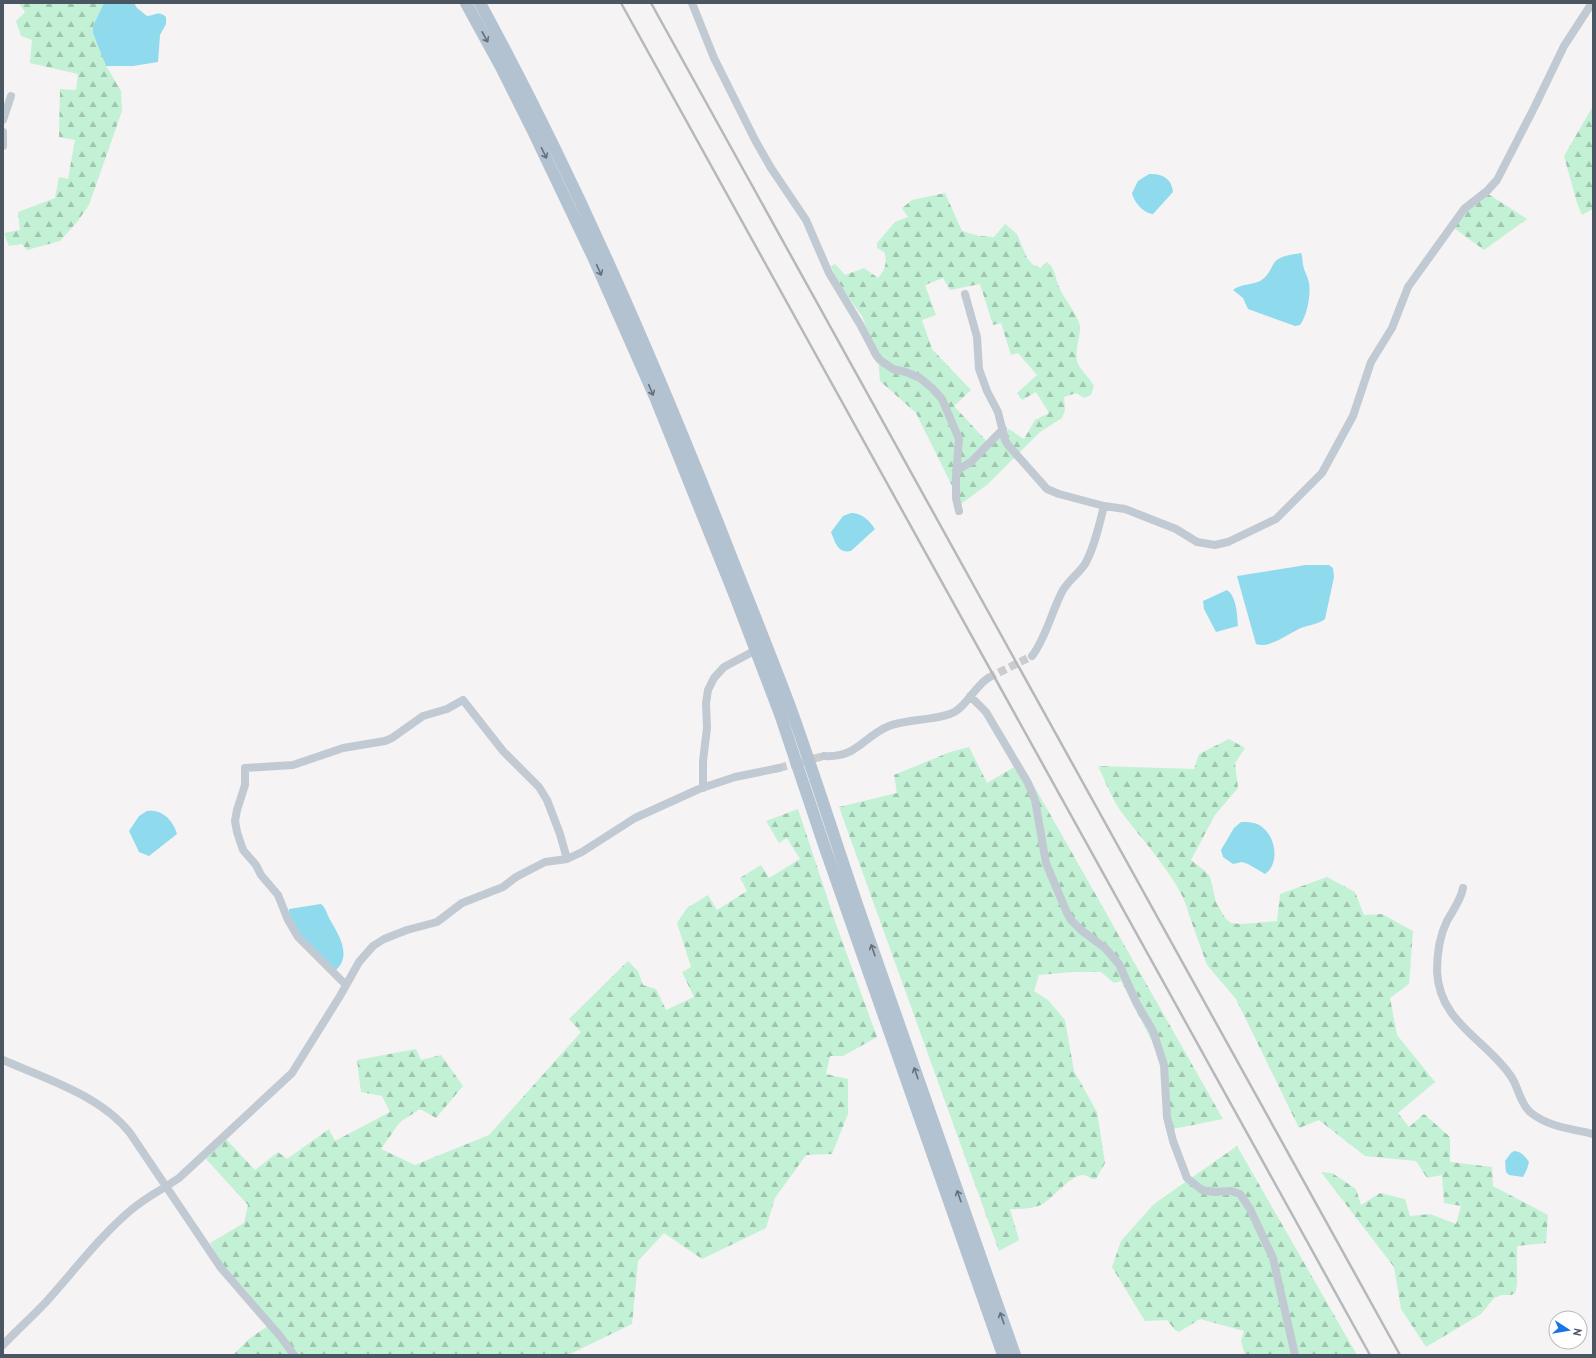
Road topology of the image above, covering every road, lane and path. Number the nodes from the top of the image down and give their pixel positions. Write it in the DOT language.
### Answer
graph roads {
  1 [pos="466,3"];
  2 [pos="480,3"];
  3 [pos="692,3"];
  4 [pos="1592,3"];
  5 [pos="11,96"];
  6 [pos="3,120"];
  7 [pos="3,132"];
  8 [pos="3,146"];
  9 [pos="965,294"];
  10 [pos="1003,429"];
  11 [pos="956,471"];
  12 [pos="1104,506"];
  13 [pos="959,511"];
  14 [pos="756,650"];
  15 [pos="1032,656"];
  16 [pos="988,678"];
  17 [pos="970,696"];
  18 [pos="824,756"];
  19 [pos="779,768"];
  20 [pos="703,788"];
  21 [pos="567,859"];
  22 [pos="1463,888"];
  23 [pos="346,985"];
  24 [pos="3,1060"];
  25 [pos="1593,1134"];
  26 [pos="166,1187"];
  27 [pos="3,1345"];
  28 [pos="294,1355"];
  29 [pos="1002,1355"];
  30 [pos="1015,1355"];
  31 [pos="1295,1355"];
  1 -- 14 [label="main road, one-way"];
  30 -- 2 [label="main road, one-way"];
  3 -- 11 [label="street"];
  4 -- 12 [label="street"];
  5 -- 6 [label="street"];
  7 -- 8 [label="street"];
  9 -- 10 [label="street"];
  10 -- 11 [label="street"];
  10 -- 12 [label="street"];
  11 -- 13 [label="street"];
  12 -- 15 [label="street"];
  14 -- 20 [label="street"];
  14 -- 29 [label="main road"];
  16 -- 17 [label="street"];
  17 -- 18 [label="street"];
  17 -- 31 [label="street"];
  19 -- 20 [label="street"];
  20 -- 21 [label="street"];
  21 -- 23 [label="street"];
  21 -- 23 [label="street"];
  22 -- 25 [label="street"];
  23 -- 26 [label="street"];
  24 -- 26 [label="street"];
  26 -- 27 [label="street"];
  26 -- 28 [label="street"];
}
